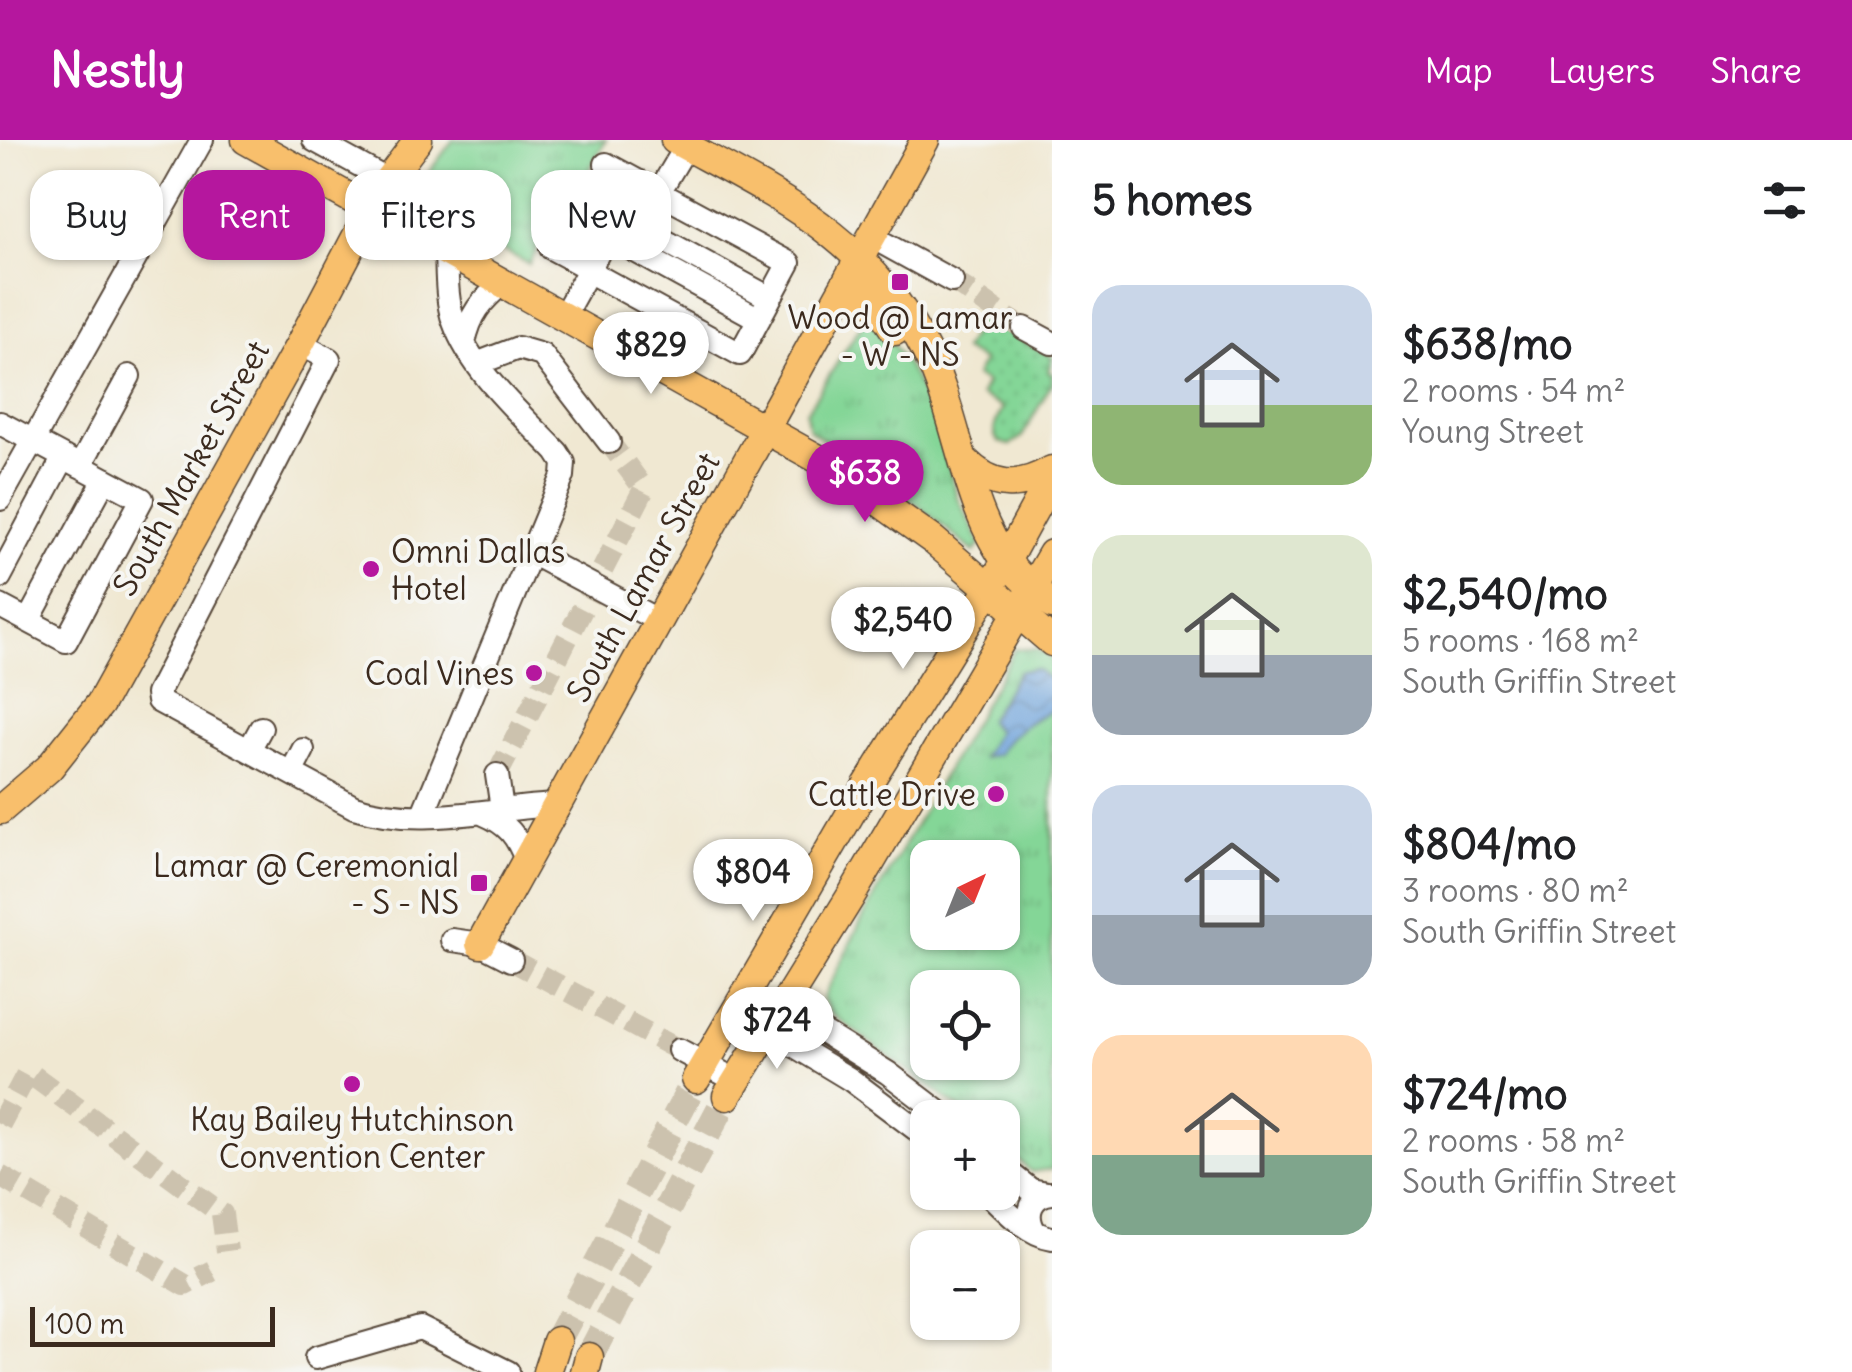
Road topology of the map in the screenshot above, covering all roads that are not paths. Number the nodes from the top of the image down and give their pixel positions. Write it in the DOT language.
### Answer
graph roads {
  1 [pos="202,140"];
  2 [pos="246,140"];
  3 [pos="314,140"];
  4 [pos="418,140"];
  5 [pos="921,141"];
  6 [pos="684,142"];
  7 [pos="606,164"];
  8 [pos="369,170"];
  9 [pos="395,170"];
  10 [pos="617,170"];
  11 [pos="661,170"];
  12 [pos="345,195"];
  13 [pos="671,199"];
  14 [pos="345,258"];
  15 [pos="671,258"];
  16 [pos="860,259"];
  17 [pos="446,260"];
  18 [pos="463,260"];
  19 [pos="572,260"];
  20 [pos="595,260"];
  21 [pos="589,270"];
  22 [pos="952,281"];
  23 [pos="503,282"];
  24 [pos="764,309"];
  25 [pos="564,316"];
  26 [pos="1024,328"];
  27 [pos="1052,342"];
  28 [pos="464,343"];
  29 [pos="300,344"];
  30 [pos="478,363"];
  31 [pos="129,376"];
  32 [pos="0,423"];
  33 [pos="767,429"];
  34 [pos="33,441"];
  35 [pos="610,442"];
  36 [pos="72,462"];
  37 [pos="965,462"];
  38 [pos="1052,474"];
  39 [pos="104,479"];
  40 [pos="0,499"];
  41 [pos="210,506"];
  42 [pos="243,525"];
  43 [pos="532,554"];
  44 [pos="1052,554"];
  45 [pos="1006,561"];
  46 [pos="0,577"];
  47 [pos="988,588"];
  48 [pos="1042,597"];
  49 [pos="0,606"];
  50 [pos="1018,614"];
  51 [pos="28,621"];
  52 [pos="659,621"];
  53 [pos="1052,642"];
  54 [pos="262,728"];
  55 [pos="249,750"];
  56 [pos="303,750"];
  57 [pos="291,773"];
  58 [pos="498,775"];
  59 [pos="556,805"];
  60 [pos="0,810"];
  61 [pos="494,812"];
  62 [pos="422,816"];
  63 [pos="526,860"];
  64 [pos="813,876"];
  65 [pos="851,896"];
  66 [pos="466,942"];
  67 [pos="511,960"];
  68 [pos="758,972"];
  69 [pos="777,1020"];
  70 [pos="679,1050"];
  71 [pos="700,1072"];
  72 [pos="732,1089"];
  73 [pos="923,1100"];
  74 [pos="910,1124"];
  75 [pos="1020,1182"];
  76 [pos="1050,1193"];
  77 [pos="1011,1210"];
  78 [pos="1044,1235"];
  79 [pos="557,1340"];
  80 [pos="316,1358"];
  81 [pos="508,1372"];
  82 [pos="546,1372"];
  1 -- 34 [label="street"];
  2 -- 12 [label="main road"];
  3 -- 8 [label="street"];
  4 -- 9 [label="main road, South Market Street"];
  5 -- 16 [label="main road, South Lamar Street"];
  6 -- 11 [label="street"];
  6 -- 16 [label="main road"];
  7 -- 10 [label="street"];
  13 -- 24 [label="street"];
  14 -- 29 [label="main road, South Market Street"];
  15 -- 24 [label="street"];
  16 -- 22 [label="street"];
  16 -- 33 [label="main road, South Lamar Street"];
  16 -- 37 [label="main road"];
  17 -- 28 [label="street"];
  18 -- 23 [label="main road"];
  19 -- 21 [label="street"];
  20 -- 21 [label="street"];
  21 -- 24 [label="street"];
  21 -- 25 [label="street"];
  23 -- 25 [label="main road"];
  23 -- 28 [label="street"];
  25 -- 33 [label="main road"];
  26 -- 27 [label="street"];
  28 -- 30 [label="street"];
  29 -- 41 [label="main road, South Market Street"];
  29 -- 42 [label="street"];
  30 -- 35 [label="street"];
  30 -- 43 [label="street"];
  31 -- 36 [label="street"];
  32 -- 34 [label="street"];
  33 -- 47 [label="main road"];
  33 -- 52 [label="main road, South Lamar Street"];
  34 -- 36 [label="street"];
  34 -- 40 [label="street"];
  36 -- 39 [label="street"];
  36 -- 46 [label="street"];
  37 -- 38 [label="main road"];
  37 -- 45 [label="main road"];
  38 -- 45 [label="main road"];
  39 -- 51 [label="street"];
  39 -- 51 [label="street"];
  41 -- 42 [label="street"];
  41 -- 60 [label="main road, South Market Street"];
  42 -- 55 [label="street"];
  43 -- 52 [label="street"];
  43 -- 62 [label="street"];
  44 -- 48 [label="main road"];
  45 -- 47 [label="main road"];
  45 -- 48 [label="main road"];
  47 -- 50 [label="main road"];
  47 -- 64 [label="main road"];
  48 -- 50 [label="main road"];
  49 -- 51 [label="street"];
  50 -- 53 [label="main road"];
  50 -- 65 [label="main road"];
  52 -- 59 [label="main road, South Lamar Street"];
  54 -- 55 [label="street"];
  55 -- 57 [label="street"];
  56 -- 57 [label="street"];
  57 -- 62 [label="street"];
  58 -- 61 [label="street"];
  59 -- 61 [label="street"];
  59 -- 63 [label="main road, South Lamar Street"];
  61 -- 62 [label="street"];
  61 -- 63 [label="street"];
  63 -- 66 [label="main road, South Lamar Street"];
  64 -- 65 [label="main road"];
  64 -- 68 [label="main road"];
  65 -- 69 [label="main road"];
  66 -- 67 [label="street"];
  68 -- 69 [label="main road"];
  68 -- 71 [label="main road"];
  69 -- 72 [label="main road"];
  69 -- 73 [label="street"];
  69 -- 74 [label="street"];
  70 -- 71 [label="street"];
  71 -- 72 [label="street"];
  75 -- 76 [label="street"];
  76 -- 78 [label="street"];
  77 -- 78 [label="street"];
  79 -- 82 [label="main road"];
  80 -- 81 [label="street"];
}
